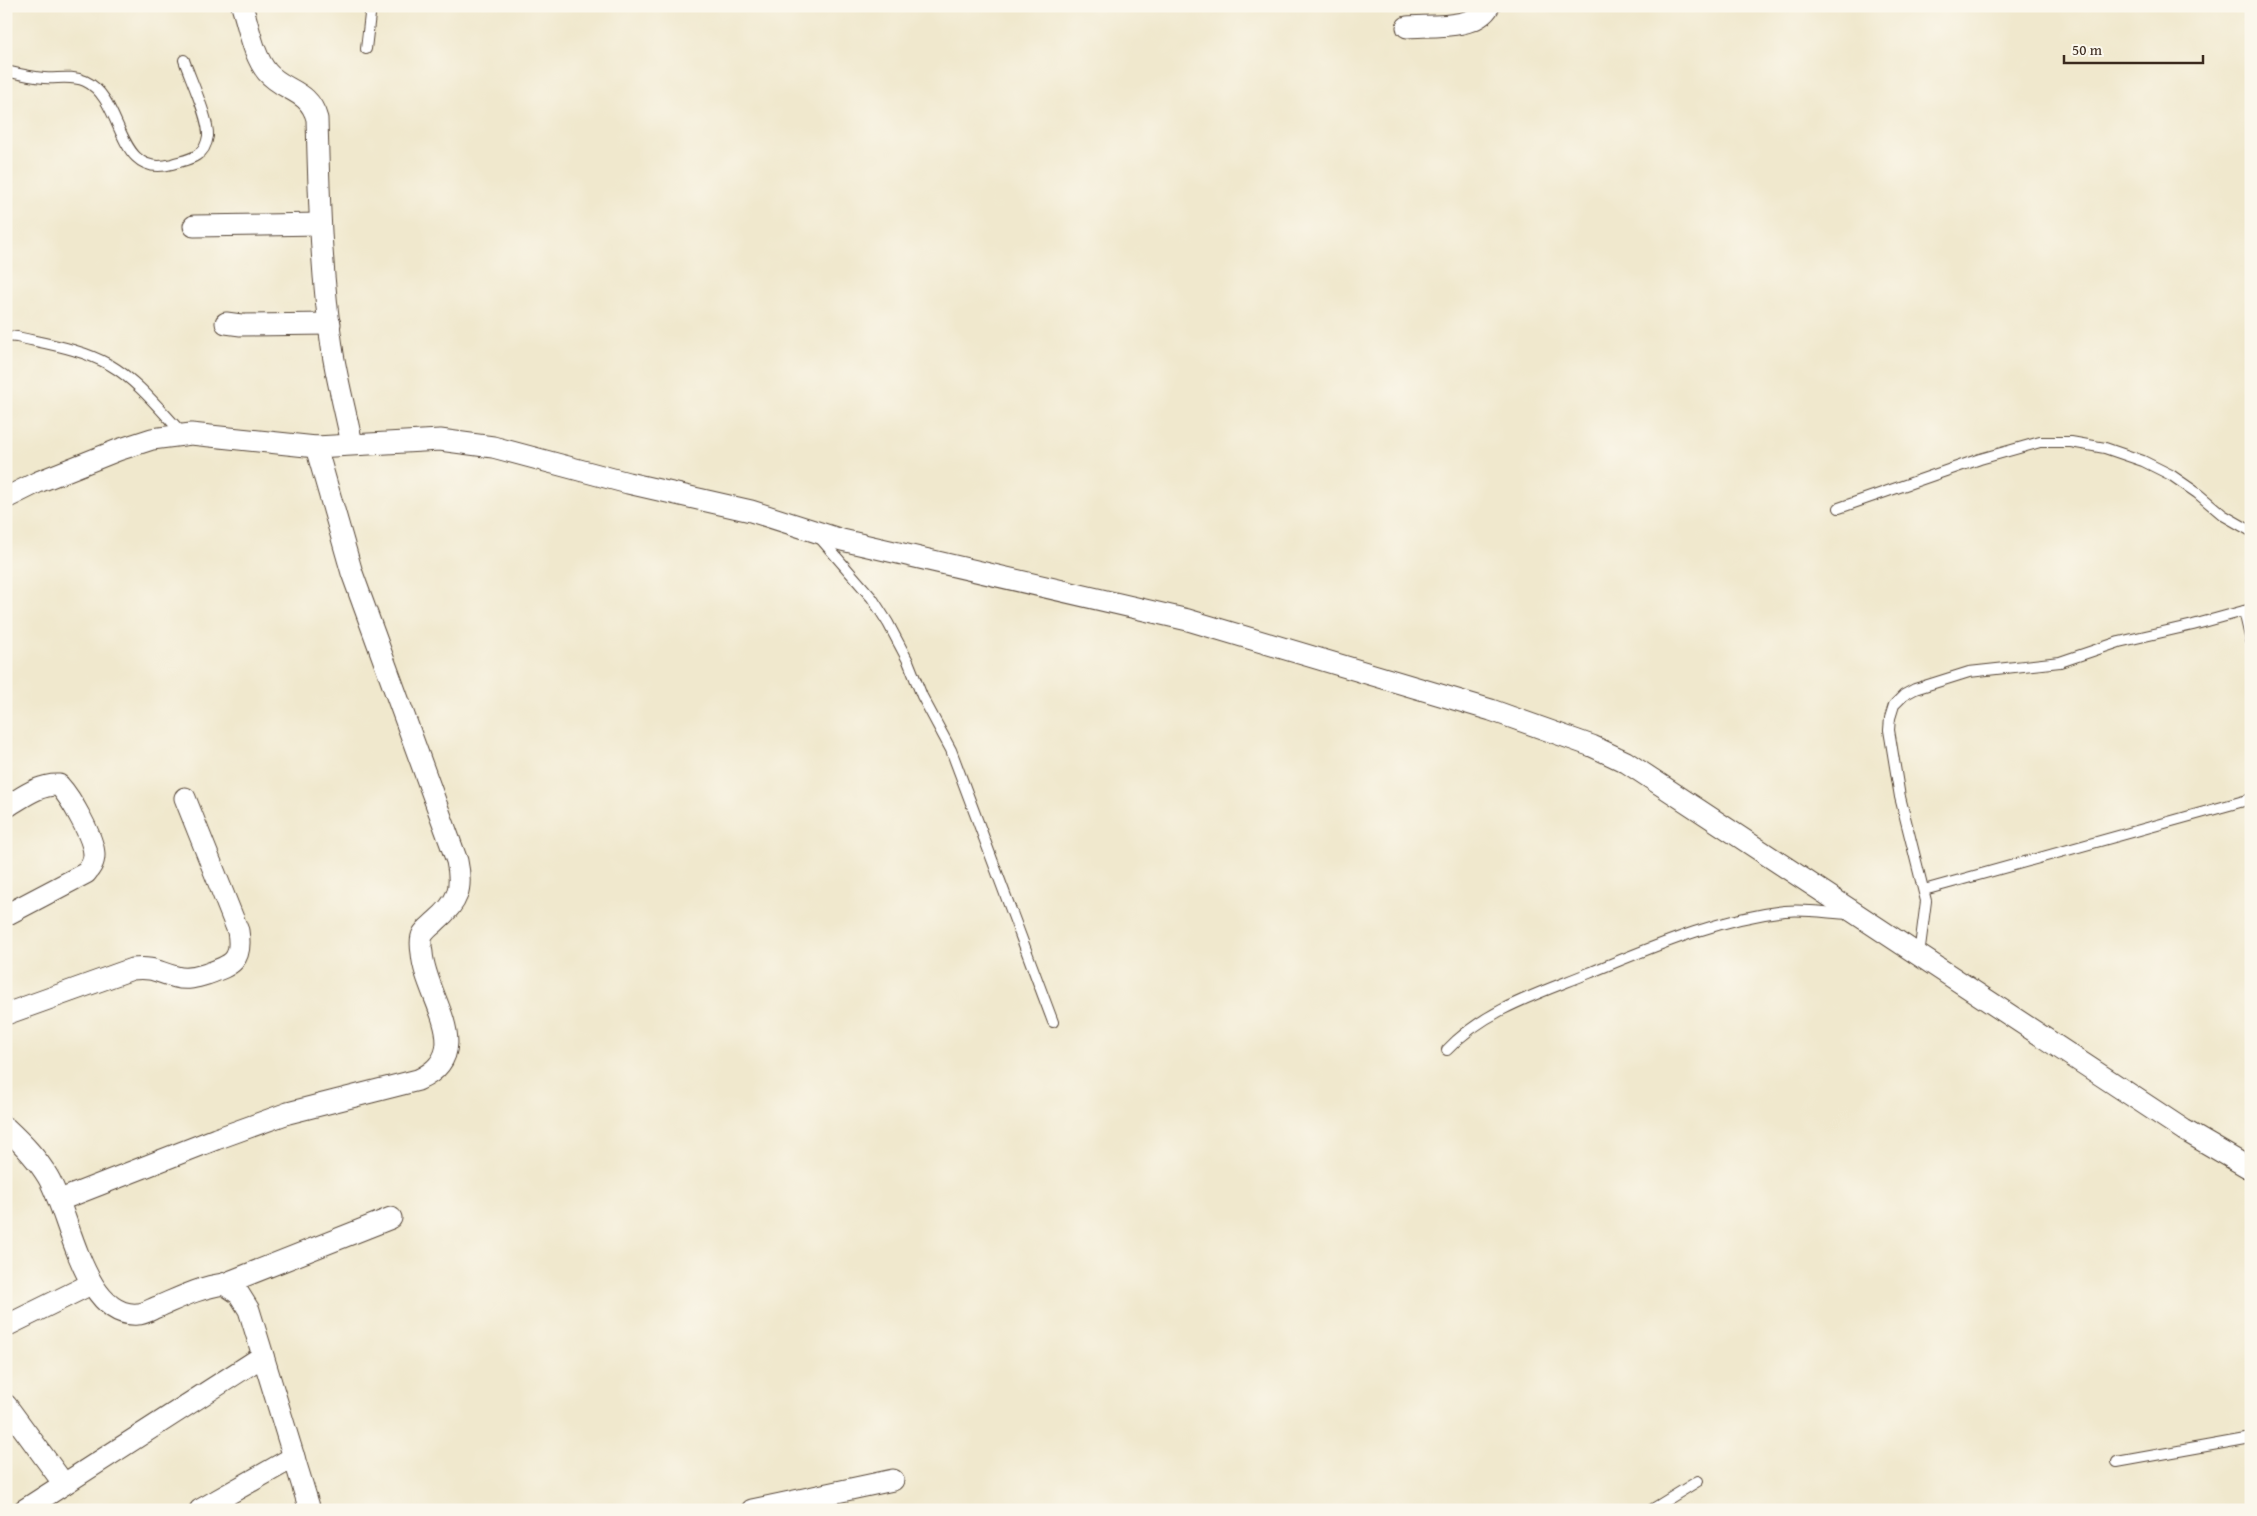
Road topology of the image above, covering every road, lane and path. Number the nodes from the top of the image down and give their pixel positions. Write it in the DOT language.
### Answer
graph roads {
  1 [pos="242,6"];
  2 [pos="371,6"];
  3 [pos="1489,6"];
  4 [pos="1407,27"];
  5 [pos="366,49"];
  6 [pos="184,60"];
  7 [pos="6,71"];
  8 [pos="320,224"];
  9 [pos="194,226"];
  10 [pos="226,322"];
  11 [pos="330,324"];
  12 [pos="6,336"];
  13 [pos="184,435"];
  14 [pos="352,444"];
  15 [pos="316,447"];
  16 [pos="6,498"];
  17 [pos="1839,508"];
  18 [pos="2251,531"];
  19 [pos="815,532"];
  20 [pos="2247,610"];
  21 [pos="2251,641"];
  22 [pos="185,798"];
  23 [pos="2251,799"];
  24 [pos="6,807"];
  25 [pos="1924,890"];
  26 [pos="1855,914"];
  27 [pos="6,915"];
  28 [pos="1919,956"];
  29 [pos="6,1014"];
  30 [pos="1052,1022"];
  31 [pos="1447,1050"];
  32 [pos="6,1128"];
  33 [pos="2251,1169"];
  34 [pos="60,1200"];
  35 [pos="391,1218"];
  36 [pos="90,1284"];
  37 [pos="224,1284"];
  38 [pos="6,1326"];
  39 [pos="263,1356"];
  40 [pos="6,1405"];
  41 [pos="2251,1438"];
  42 [pos="294,1457"];
  43 [pos="2117,1462"];
  44 [pos="893,1480"];
  45 [pos="1698,1481"];
  46 [pos="64,1484"];
  47 [pos="24,1510"];
  48 [pos="200,1510"];
  49 [pos="310,1510"];
  50 [pos="752,1510"];
  51 [pos="1651,1510"];
  1 -- 8 [label="street"];
  2 -- 5 [label="lane"];
  3 -- 4 [label="street"];
  6 -- 7 [label="lane"];
  8 -- 9 [label="street"];
  8 -- 11 [label="street"];
  10 -- 11 [label="street"];
  11 -- 14 [label="street"];
  12 -- 13 [label="lane"];
  13 -- 15 [label="street"];
  13 -- 16 [label="street"];
  14 -- 15 [label="street"];
  14 -- 19 [label="street"];
  15 -- 34 [label="street"];
  17 -- 18 [label="lane"];
  19 -- 26 [label="street"];
  19 -- 30 [label="lane"];
  20 -- 21 [label="lane"];
  20 -- 25 [label="lane"];
  22 -- 29 [label="street"];
  23 -- 25 [label="lane"];
  24 -- 27 [label="street"];
  25 -- 28 [label="lane"];
  26 -- 28 [label="street"];
  26 -- 31 [label="lane"];
  28 -- 33 [label="street"];
  32 -- 34 [label="street"];
  34 -- 36 [label="street"];
  35 -- 37 [label="street"];
  36 -- 37 [label="street"];
  36 -- 38 [label="street"];
  37 -- 39 [label="street"];
  39 -- 42 [label="street"];
  39 -- 46 [label="street"];
  40 -- 46 [label="street"];
  41 -- 43 [label="lane"];
  42 -- 48 [label="street"];
  42 -- 49 [label="street"];
  44 -- 50 [label="street"];
  45 -- 51 [label="lane"];
  46 -- 47 [label="street"];
}
